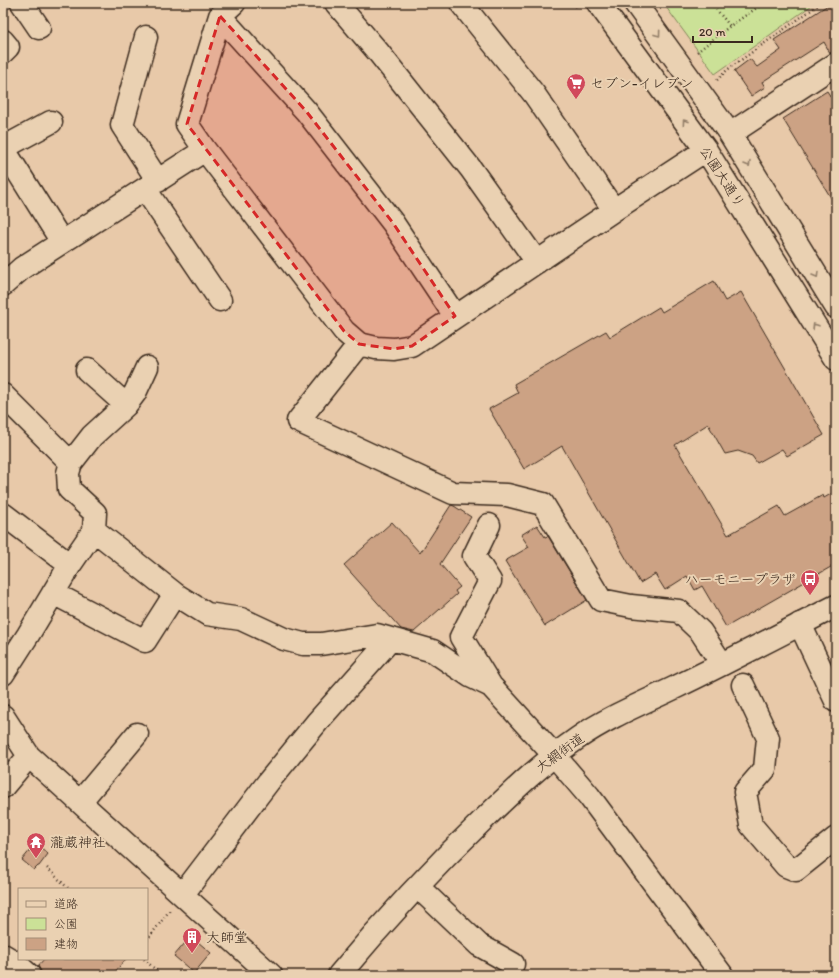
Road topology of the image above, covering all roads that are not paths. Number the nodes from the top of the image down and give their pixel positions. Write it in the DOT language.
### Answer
graph roads {
  1 [pos="22,3"];
  2 [pos="336,3"];
  3 [pos="461,3"];
  4 [pos="598,3"];
  5 [pos="635,3"];
  6 [pos="227,10"];
  7 [pos="39,28"];
  8 [pos="146,37"];
  9 [pos="3,41"];
  10 [pos="3,52"];
  11 [pos="833,73"];
  12 [pos="51,122"];
  13 [pos="730,134"];
  14 [pos="205,150"];
  15 [pos="706,150"];
  16 [pos="152,185"];
  17 [pos="614,210"];
  18 [pos="62,242"];
  19 [pos="537,262"];
  20 [pos="3,285"];
  21 [pos="220,300"];
  22 [pos="836,307"];
  23 [pos="455,316"];
  24 [pos="359,344"];
  25 [pos="836,359"];
  26 [pos="147,367"];
  27 [pos="87,370"];
  28 [pos="3,395"];
  29 [pos="126,405"];
  30 [pos="71,463"];
  31 [pos="3,514"];
  32 [pos="489,525"];
  33 [pos="94,530"];
  34 [pos="70,565"];
  35 [pos="53,593"];
  36 [pos="175,594"];
  37 [pos="836,606"];
  38 [pos="800,624"];
  39 [pos="391,639"];
  40 [pos="722,664"];
  41 [pos="3,674"];
  42 [pos="743,685"];
  43 [pos="491,686"];
  44 [pos="836,701"];
  45 [pos="3,716"];
  46 [pos="137,734"];
  47 [pos="554,755"];
  48 [pos="29,756"];
  49 [pos="3,787"];
  50 [pos="80,802"];
  51 [pos="836,838"];
  52 [pos="418,887"];
  53 [pos="183,894"];
  54 [pos="3,955"];
  55 [pos="514,964"];
  56 [pos="29,975"];
  57 [pos="271,975"];
  58 [pos="340,975"];
  59 [pos="722,975"];
  1 -- 7 [label="street"];
  2 -- 19 [label="street"];
  3 -- 17 [label="street"];
  15 -- 4 [label="street, 公園大通り, one-way"];
  5 -- 13 [label="street, 公園大通り, one-way"];
  6 -- 14 [label="street"];
  6 -- 23 [label="street"];
  8 -- 16 [label="street"];
  9 -- 10 [label="street"];
  11 -- 13 [label="street"];
  12 -- 18 [label="street"];
  13 -- 22 [label="street, 公園大通り, one-way"];
  14 -- 16 [label="street"];
  14 -- 24 [label="street"];
  15 -- 17 [label="street"];
  25 -- 15 [label="street, 公園大通り, one-way"];
  16 -- 18 [label="street"];
  16 -- 21 [label="street"];
  17 -- 19 [label="street"];
  18 -- 20 [label="street"];
  19 -- 23 [label="street"];
  23 -- 24 [label="street"];
  24 -- 40 [label="street"];
  26 -- 29 [label="street"];
  27 -- 29 [label="street"];
  28 -- 30 [label="street"];
  29 -- 30 [label="street"];
  30 -- 33 [label="street"];
  31 -- 34 [label="street"];
  32 -- 43 [label="street"];
  33 -- 34 [label="street"];
  33 -- 36 [label="street"];
  34 -- 35 [label="street"];
  35 -- 36 [label="street"];
  35 -- 41 [label="street"];
  36 -- 39 [label="street"];
  37 -- 38 [label="street, 大網街道"];
  38 -- 40 [label="street, 大網街道"];
  38 -- 44 [label="street"];
  39 -- 43 [label="street"];
  39 -- 53 [label="street"];
  40 -- 47 [label="street, 大網街道"];
  42 -- 51 [label="street"];
  43 -- 47 [label="street"];
  45 -- 48 [label="street"];
  46 -- 50 [label="street"];
  47 -- 52 [label="street, 大網街道"];
  47 -- 59 [label="street"];
  48 -- 49 [label="street"];
  48 -- 50 [label="street"];
  50 -- 53 [label="street"];
  52 -- 55 [label="street"];
  52 -- 58 [label="street, 大網街道"];
  53 -- 57 [label="street"];
  54 -- 56 [label="street"];
}
